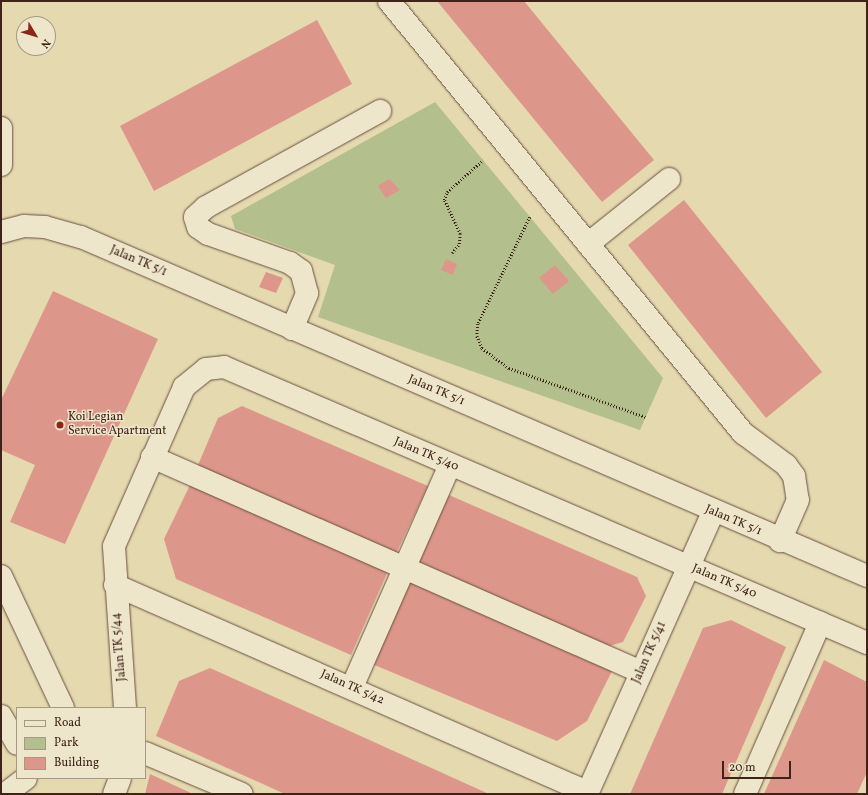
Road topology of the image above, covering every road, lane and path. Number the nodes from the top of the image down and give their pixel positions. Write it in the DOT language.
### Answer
graph roads {
  1 [pos="389,1"];
  2 [pos="380,111"];
  3 [pos="1,128"];
  4 [pos="483,160"];
  5 [pos="1,165"];
  6 [pos="669,179"];
  7 [pos="530,217"];
  8 [pos="1,232"];
  9 [pos="588,244"];
  10 [pos="452,253"];
  11 [pos="292,329"];
  12 [pos="646,417"];
  13 [pos="152,457"];
  14 [pos="450,465"];
  15 [pos="713,512"];
  16 [pos="780,541"];
  17 [pos="688,567"];
  18 [pos="405,568"];
  19 [pos="1,576"];
  20 [pos="867,576"];
  21 [pos="115,585"];
  22 [pos="820,623"];
  23 [pos="867,643"];
  24 [pos="641,672"];
  25 [pos="352,687"];
  26 [pos="63,707"];
  27 [pos="125,707"];
  28 [pos="1,716"];
  29 [pos="16,742"];
  30 [pos="146,753"];
  31 [pos="25,779"];
  32 [pos="120,779"];
  33 [pos="587,793"];
  34 [pos="5,794"];
  35 [pos="114,794"];
  36 [pos="242,794"];
  37 [pos="744,794"];
  1 -- 9 [label="street"];
  2 -- 11 [label="street"];
  3 -- 5 [label="street"];
  4 -- 10 [label="path"];
  6 -- 9 [label="street"];
  7 -- 12 [label="path"];
  8 -- 11 [label="street, Jalan TK 5/1"];
  9 -- 16 [label="street"];
  11 -- 15 [label="street, Jalan TK 5/1"];
  13 -- 14 [label="street, Jalan TK 5/40"];
  13 -- 18 [label="street"];
  13 -- 21 [label="street, Jalan TK 5/40"];
  14 -- 17 [label="street, Jalan TK 5/40"];
  14 -- 18 [label="street"];
  15 -- 16 [label="street, Jalan TK 5/1"];
  15 -- 17 [label="street, Jalan TK 5/41"];
  16 -- 20 [label="street, Jalan TK 5/1"];
  17 -- 22 [label="street, Jalan TK 5/40"];
  17 -- 24 [label="street, Jalan TK 5/41"];
  18 -- 24 [label="street"];
  18 -- 25 [label="street"];
  19 -- 26 [label="street"];
  21 -- 25 [label="street, Jalan TK 5/42"];
  21 -- 27 [label="street, Jalan TK 5/44"];
  22 -- 23 [label="street, Jalan TK 5/40"];
  22 -- 37 [label="street"];
  24 -- 33 [label="street, Jalan TK 5/41"];
  25 -- 33 [label="street, Jalan TK 5/42"];
  28 -- 29 [label="street"];
  30 -- 36 [label="street"];
  31 -- 34 [label="street"];
  32 -- 35 [label="street"];
}
